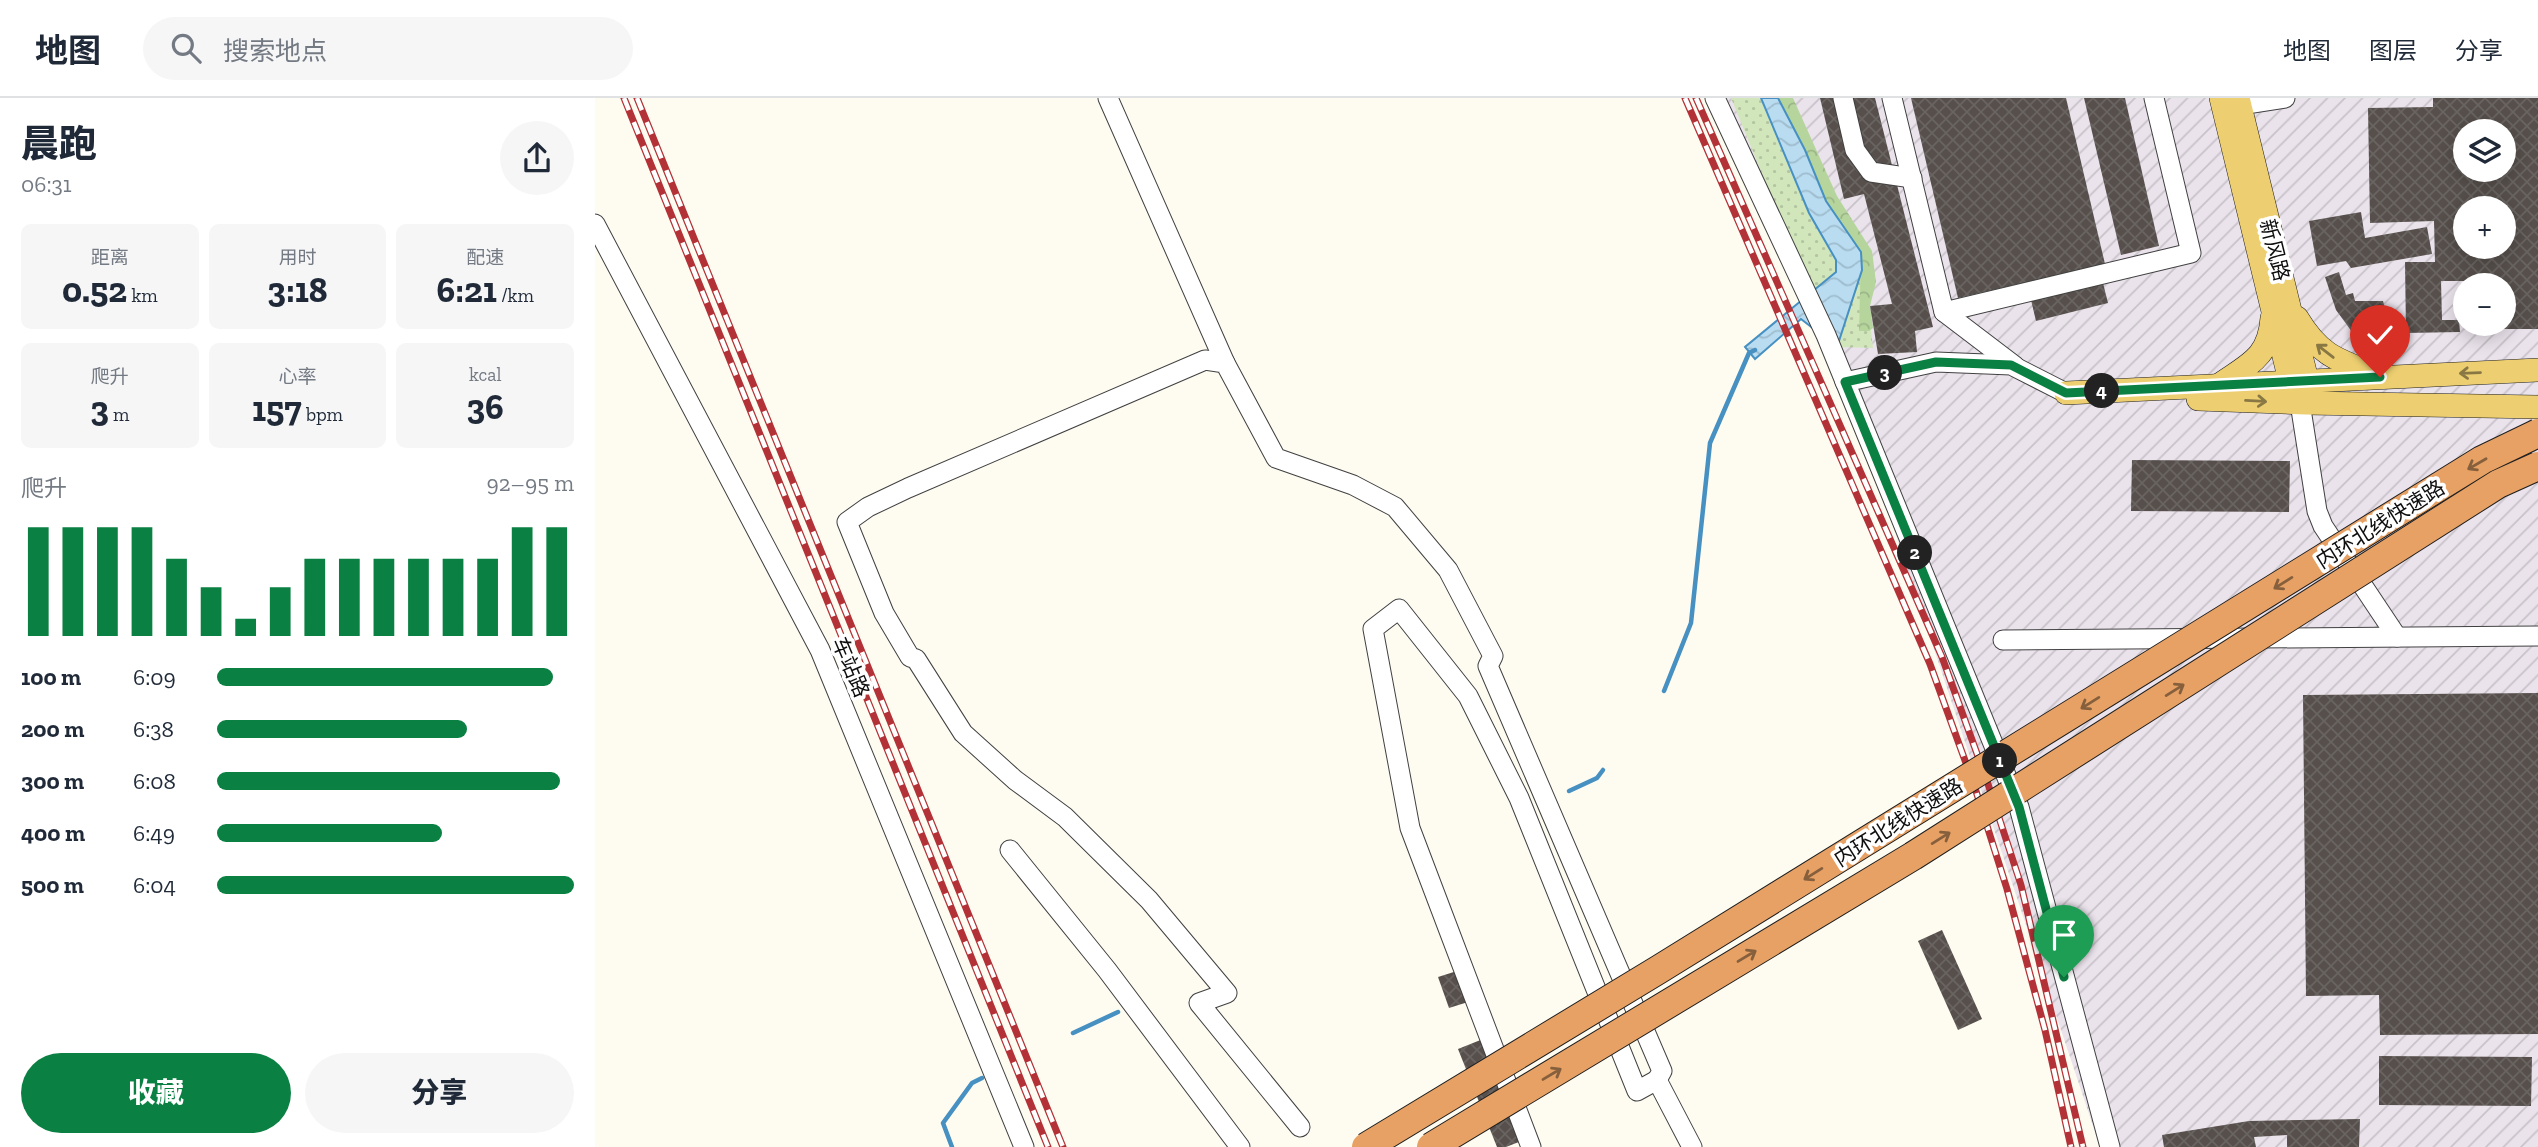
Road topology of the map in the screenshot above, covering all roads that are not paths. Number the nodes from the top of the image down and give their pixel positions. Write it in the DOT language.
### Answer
graph roads {
  1 [pos="1108,98"];
  2 [pos="1715,98"];
  3 [pos="1843,98"];
  4 [pos="1892,98"];
  5 [pos="2154,98"];
  6 [pos="2285,98"];
  7 [pos="2233,100"];
  8 [pos="1912,178"];
  9 [pos="595,224"];
  10 [pos="2280,305"];
  11 [pos="1944,312"];
  12 [pos="1225,363"];
  13 [pos="2020,370"];
  14 [pos="2538,370"];
  15 [pos="2380,377"];
  16 [pos="1845,382"];
  17 [pos="2219,385"];
  18 [pos="2066,393"];
  19 [pos="2299,394"];
  20 [pos="2538,407"];
  21 [pos="2538,433"];
  22 [pos="2538,466"];
  23 [pos="2538,636"];
  24 [pos="2397,637"];
  25 [pos="2003,640"];
  26 [pos="1010,850"];
  27 [pos="1657,1080"];
  28 [pos="1300,1128"];
  29 [pos="1024,1147"];
  30 [pos="1240,1147"];
  31 [pos="1366,1147"];
  32 [pos="1431,1147"];
  33 [pos="1531,1147"];
  34 [pos="1692,1147"];
  35 [pos="2110,1147"];
  1 -- 12 [label="street"];
  2 -- 16 [label="street"];
  3 -- 8 [label="street"];
  4 -- 8 [label="street"];
  5 -- 11 [label="street"];
  6 -- 7 [label="street"];
  7 -- 10 [label="main road, 新风路"];
  8 -- 11 [label="street"];
  9 -- 29 [label="street, 车站路"];
  15 -- 10 [label="main road, one-way"];
  10 -- 17 [label="main road"];
  10 -- 19 [label="main road, 新风路"];
  11 -- 13 [label="street"];
  12 -- 27 [label="street"];
  12 -- 28 [label="street"];
  13 -- 16 [label="street"];
  13 -- 18 [label="street"];
  14 -- 15 [label="main road, one-way"];
  15 -- 19 [label="main road"];
  16 -- 35 [label="street"];
  17 -- 18 [label="main road"];
  17 -- 19 [label="main road"];
  18 -- 19 [label="main road, one-way"];
  19 -- 20 [label="main road"];
  19 -- 24 [label="street"];
  21 -- 31 [label="highway, 内环北线快速路, one-way, bridge"];
  32 -- 22 [label="highway, 内环北线快速路, one-way, bridge"];
  23 -- 24 [label="street"];
  24 -- 25 [label="street"];
  26 -- 30 [label="street"];
  27 -- 33 [label="street"];
  27 -- 34 [label="street"];
}
